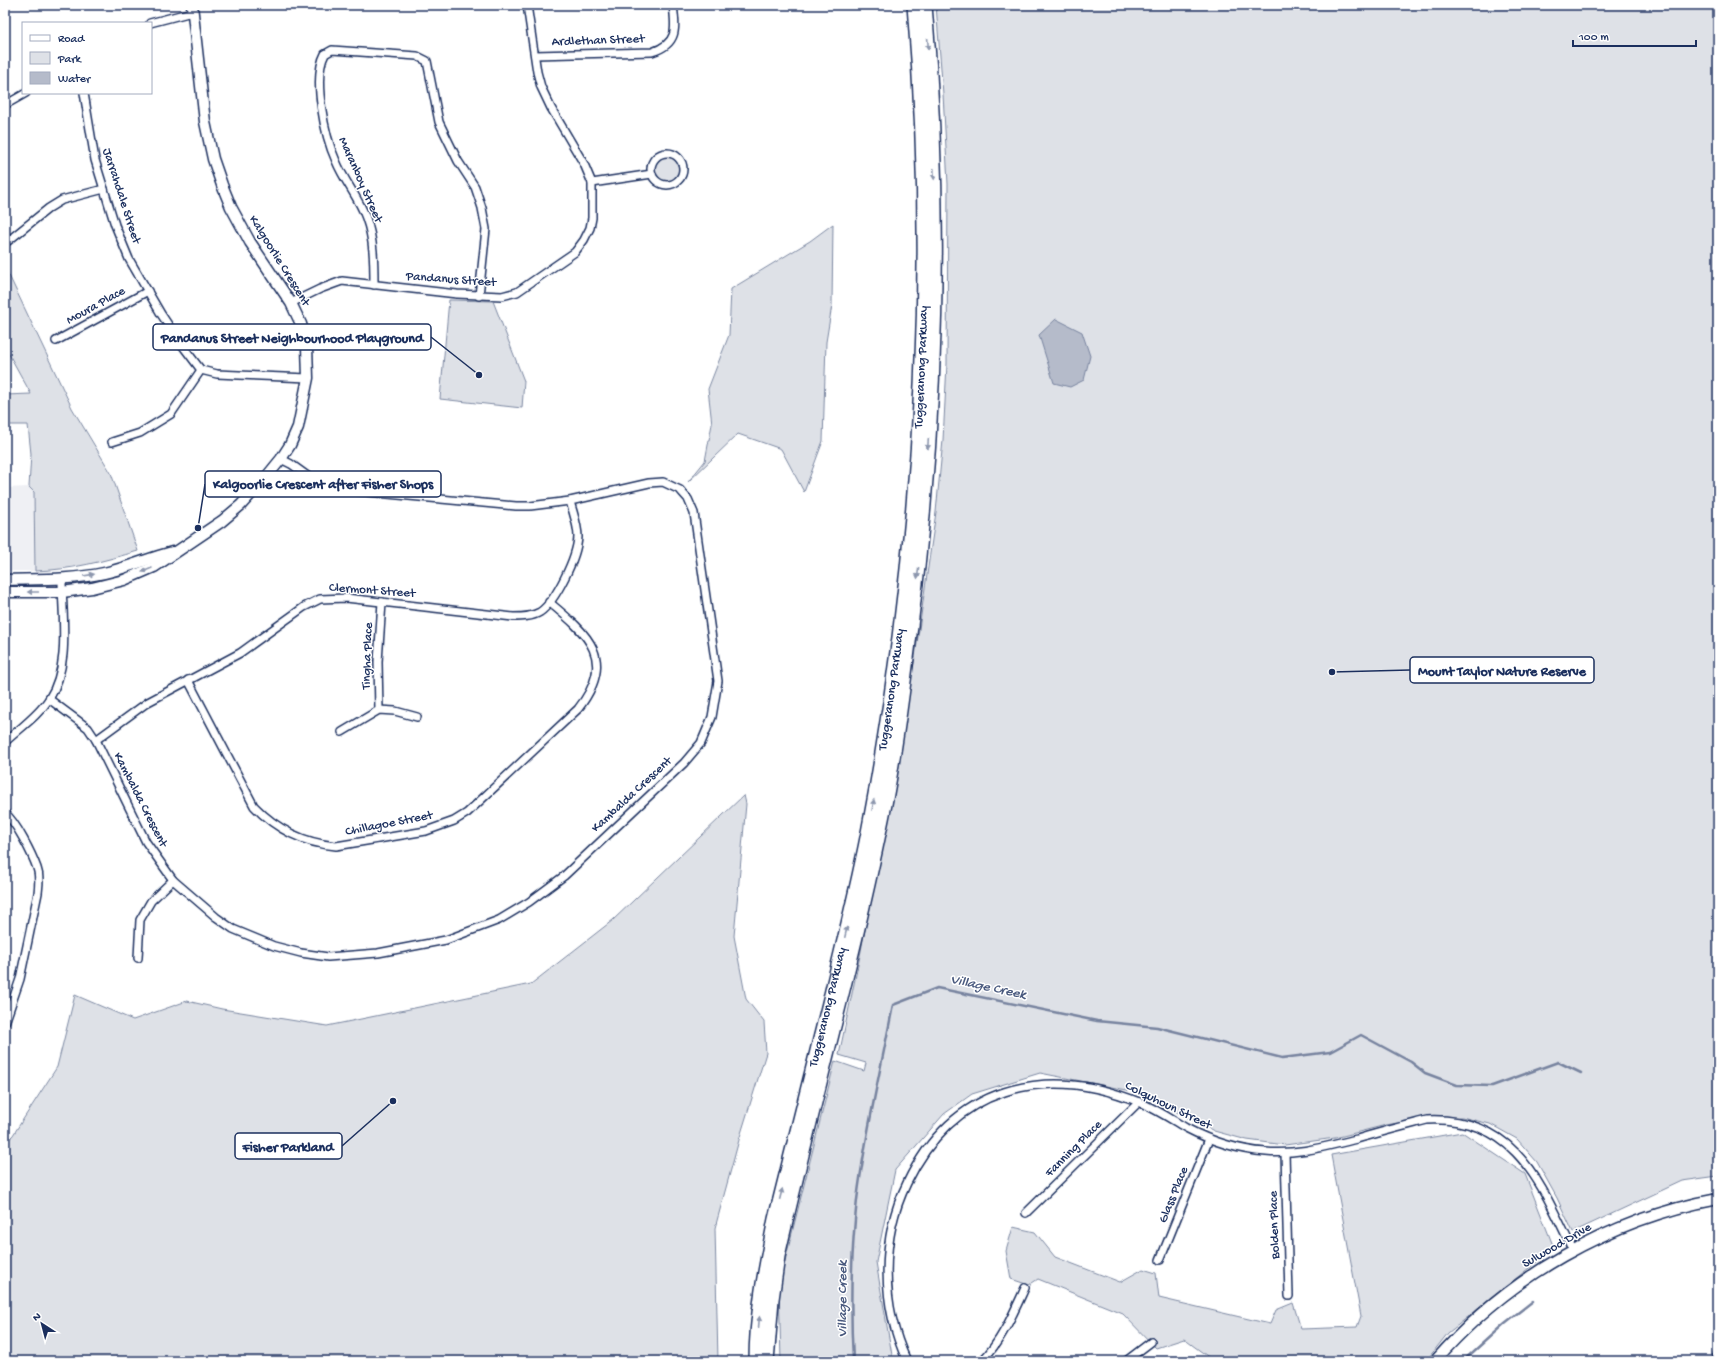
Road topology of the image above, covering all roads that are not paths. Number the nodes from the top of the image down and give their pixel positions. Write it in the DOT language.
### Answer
graph roads {
  1 [pos="527,5"];
  2 [pos="673,5"];
  3 [pos="914,5"];
  4 [pos="925,5"];
  5 [pos="191,7"];
  6 [pos="152,22"];
  7 [pos="535,55"];
  8 [pos="24,94"];
  9 [pos="84,94"];
  10 [pos="5,105"];
  11 [pos="652,174"];
  12 [pos="592,183"];
  13 [pos="104,189"];
  14 [pos="8,241"];
  15 [pos="374,285"];
  16 [pos="148,292"];
  17 [pos="478,296"];
  18 [pos="291,303"];
  19 [pos="56,341"];
  20 [pos="202,370"];
  21 [pos="308,378"];
  22 [pos="112,442"];
  23 [pos="281,459"];
  24 [pos="570,501"];
  25 [pos="180,549"];
  26 [pos="62,578"];
  27 [pos="5,580"];
  28 [pos="5,592"];
  29 [pos="62,592"];
  30 [pos="382,602"];
  31 [pos="549,602"];
  32 [pos="188,680"];
  33 [pos="49,699"];
  34 [pos="379,710"];
  35 [pos="417,717"];
  36 [pos="342,732"];
  37 [pos="96,740"];
  38 [pos="5,741"];
  39 [pos="5,813"];
  40 [pos="173,880"];
  41 [pos="138,958"];
  42 [pos="5,1023"];
  43 [pos="1139,1102"];
  44 [pos="1209,1139"];
  45 [pos="1285,1153"];
  46 [pos="1718,1199"];
  47 [pos="1026,1213"];
  48 [pos="1573,1250"];
  49 [pos="1160,1260"];
  50 [pos="1025,1288"];
  51 [pos="1289,1296"];
  52 [pos="1151,1342"];
  53 [pos="1718,1356"];
  54 [pos="756,1361"];
  55 [pos="767,1361"];
  56 [pos="907,1361"];
  57 [pos="982,1361"];
  58 [pos="1126,1361"];
  59 [pos="1435,1361"];
  60 [pos="1716,1361"];
  1 -- 7 [label="street, Pandanus Street"];
  2 -- 7 [label="street, Ardlethan Street"];
  54 -- 3 [label="highway, Tuggeranong Parkway, one-way"];
  4 -- 55 [label="highway, Tuggeranong Parkway, one-way"];
  5 -- 6 [label="street"];
  5 -- 18 [label="street, Kalgoorlie Crescent"];
  7 -- 12 [label="street, Pandanus Street"];
  8 -- 10 [label="street"];
  9 -- 13 [label="street, Jarrahdale Street"];
  11 -- 11 [label="street"];
  11 -- 12 [label="street"];
  12 -- 17 [label="street, Pandanus Street"];
  13 -- 14 [label="street"];
  13 -- 16 [label="street, Jarrahdale Street"];
  15 -- 17 [label="street, Pandanus Street"];
  15 -- 17 [label="street, Maranboy Street"];
  15 -- 18 [label="street, Pandanus Street"];
  16 -- 19 [label="street, Moura Place"];
  16 -- 20 [label="street, Jarrahdale Street"];
  18 -- 21 [label="street, Kalgoorlie Crescent"];
  20 -- 21 [label="street"];
  20 -- 22 [label="street"];
  21 -- 23 [label="street, Kalgoorlie Crescent"];
  23 -- 24 [label="street, Kambalda Crescent"];
  23 -- 25 [label="street, Kalgoorlie Crescent"];
  24 -- 31 [label="street, Clermont Street"];
  24 -- 40 [label="street, Kambalda Crescent"];
  26 -- 25 [label="street, Kalgoorlie Crescent, one-way"];
  25 -- 29 [label="street, Kalgoorlie Crescent, one-way"];
  26 -- 27 [label="street, Kalgoorlie Crescent"];
  26 -- 29 [label="street"];
  29 -- 28 [label="street, Kalgoorlie Crescent, one-way"];
  29 -- 33 [label="street"];
  30 -- 31 [label="street, Clermont Street"];
  30 -- 32 [label="street, Clermont Street"];
  30 -- 34 [label="street, Tingha Place"];
  31 -- 32 [label="street, Chillagoe Street"];
  32 -- 37 [label="street, Clermont Street"];
  33 -- 37 [label="street, Kambalda Crescent"];
  33 -- 38 [label="street"];
  34 -- 35 [label="street"];
  34 -- 36 [label="street"];
  37 -- 40 [label="street, Kambalda Crescent"];
  39 -- 42 [label="street"];
  40 -- 41 [label="street"];
  43 -- 44 [label="street, Colquhoun Street"];
  43 -- 47 [label="street, Fanning Place"];
  43 -- 56 [label="street, Colquhoun Street"];
  44 -- 45 [label="street, Colquhoun Street"];
  44 -- 49 [label="street, Glass Place"];
  45 -- 48 [label="street, Colquhoun Street"];
  45 -- 51 [label="street, Bolden Place"];
  46 -- 48 [label="street, Sulwood Drive"];
  48 -- 59 [label="street, Sulwood Drive"];
  50 -- 57 [label="street"];
  52 -- 58 [label="street"];
  53 -- 60 [label="street"];
}
